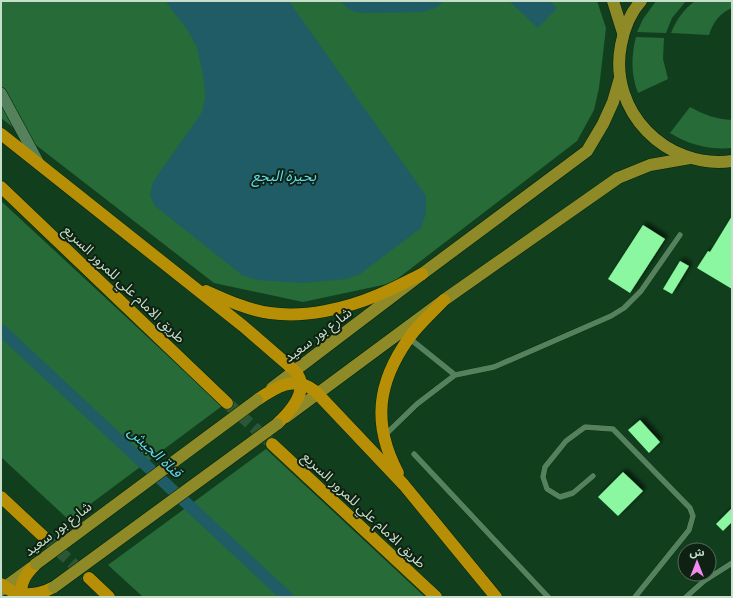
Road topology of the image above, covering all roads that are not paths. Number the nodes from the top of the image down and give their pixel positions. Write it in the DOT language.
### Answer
graph roads {
  1 [pos="613,1"];
  2 [pos="641,1"];
  3 [pos="623,33"];
  4 [pos="620,78"];
  5 [pos="1,93"];
  6 [pos="1,134"];
  7 [pos="690,158"];
  8 [pos="732,161"];
  9 [pos="40,165"];
  10 [pos="1,186"];
  11 [pos="680,235"];
  12 [pos="422,274"];
  13 [pos="187,281"];
  14 [pos="444,300"];
  15 [pos="409,338"];
  16 [pos="295,371"];
  17 [pos="455,375"];
  18 [pos="300,389"];
  19 [pos="257,400"];
  20 [pos="227,403"];
  21 [pos="277,424"];
  22 [pos="383,436"];
  23 [pos="272,444"];
  24 [pos="414,454"];
  25 [pos="593,476"];
  26 [pos="404,485"];
  27 [pos="1,497"];
  28 [pos="45,538"];
  29 [pos="732,563"];
  30 [pos="36,564"];
  31 [pos="89,578"];
  32 [pos="2,587"];
  33 [pos="54,587"];
  34 [pos="25,592"];
  35 [pos="109,597"];
  36 [pos="436,597"];
  37 [pos="496,597"];
  38 [pos="548,597"];
  39 [pos="635,597"];
  40 [pos="686,597"];
  1 -- 3 [label="main road"];
  2 -- 3 [label="main road"];
  3 -- 4 [label="main road"];
  4 -- 7 [label="main road"];
  4 -- 12 [label="main road, شارع بور سعيد"];
  5 -- 9 [label="street"];
  6 -- 9 [label="highway"];
  7 -- 8 [label="main road"];
  7 -- 14 [label="main road"];
  9 -- 13 [label="highway"];
  10 -- 20 [label="highway, طريق الامام علي للمرور السريع"];
  11 -- 17 [label="lane"];
  12 -- 13 [label="highway"];
  12 -- 16 [label="main road, شارع بور سعيد"];
  13 -- 16 [label="highway"];
  14 -- 15 [label="highway"];
  14 -- 18 [label="main road"];
  15 -- 17 [label="lane"];
  15 -- 22 [label="highway"];
  16 -- 18 [label="highway"];
  17 -- 22 [label="lane"];
  18 -- 19 [label="highway"];
  18 -- 21 [label="highway"];
  18 -- 26 [label="highway"];
  19 -- 30 [label="main road, شارع بور سعيد, bridge"];
  21 -- 33 [label="main road, bridge"];
  22 -- 26 [label="highway"];
  23 -- 36 [label="highway, طريق الامام علي للمرور السريع"];
  24 -- 38 [label="lane"];
  25 -- 39 [label="lane"];
  26 -- 37 [label="highway"];
  27 -- 28 [label="highway"];
  29 -- 40 [label="lane"];
  30 -- 34 [label="highway"];
  31 -- 35 [label="highway"];
  32 -- 34 [label="highway"];
  33 -- 34 [label="highway"];
}
